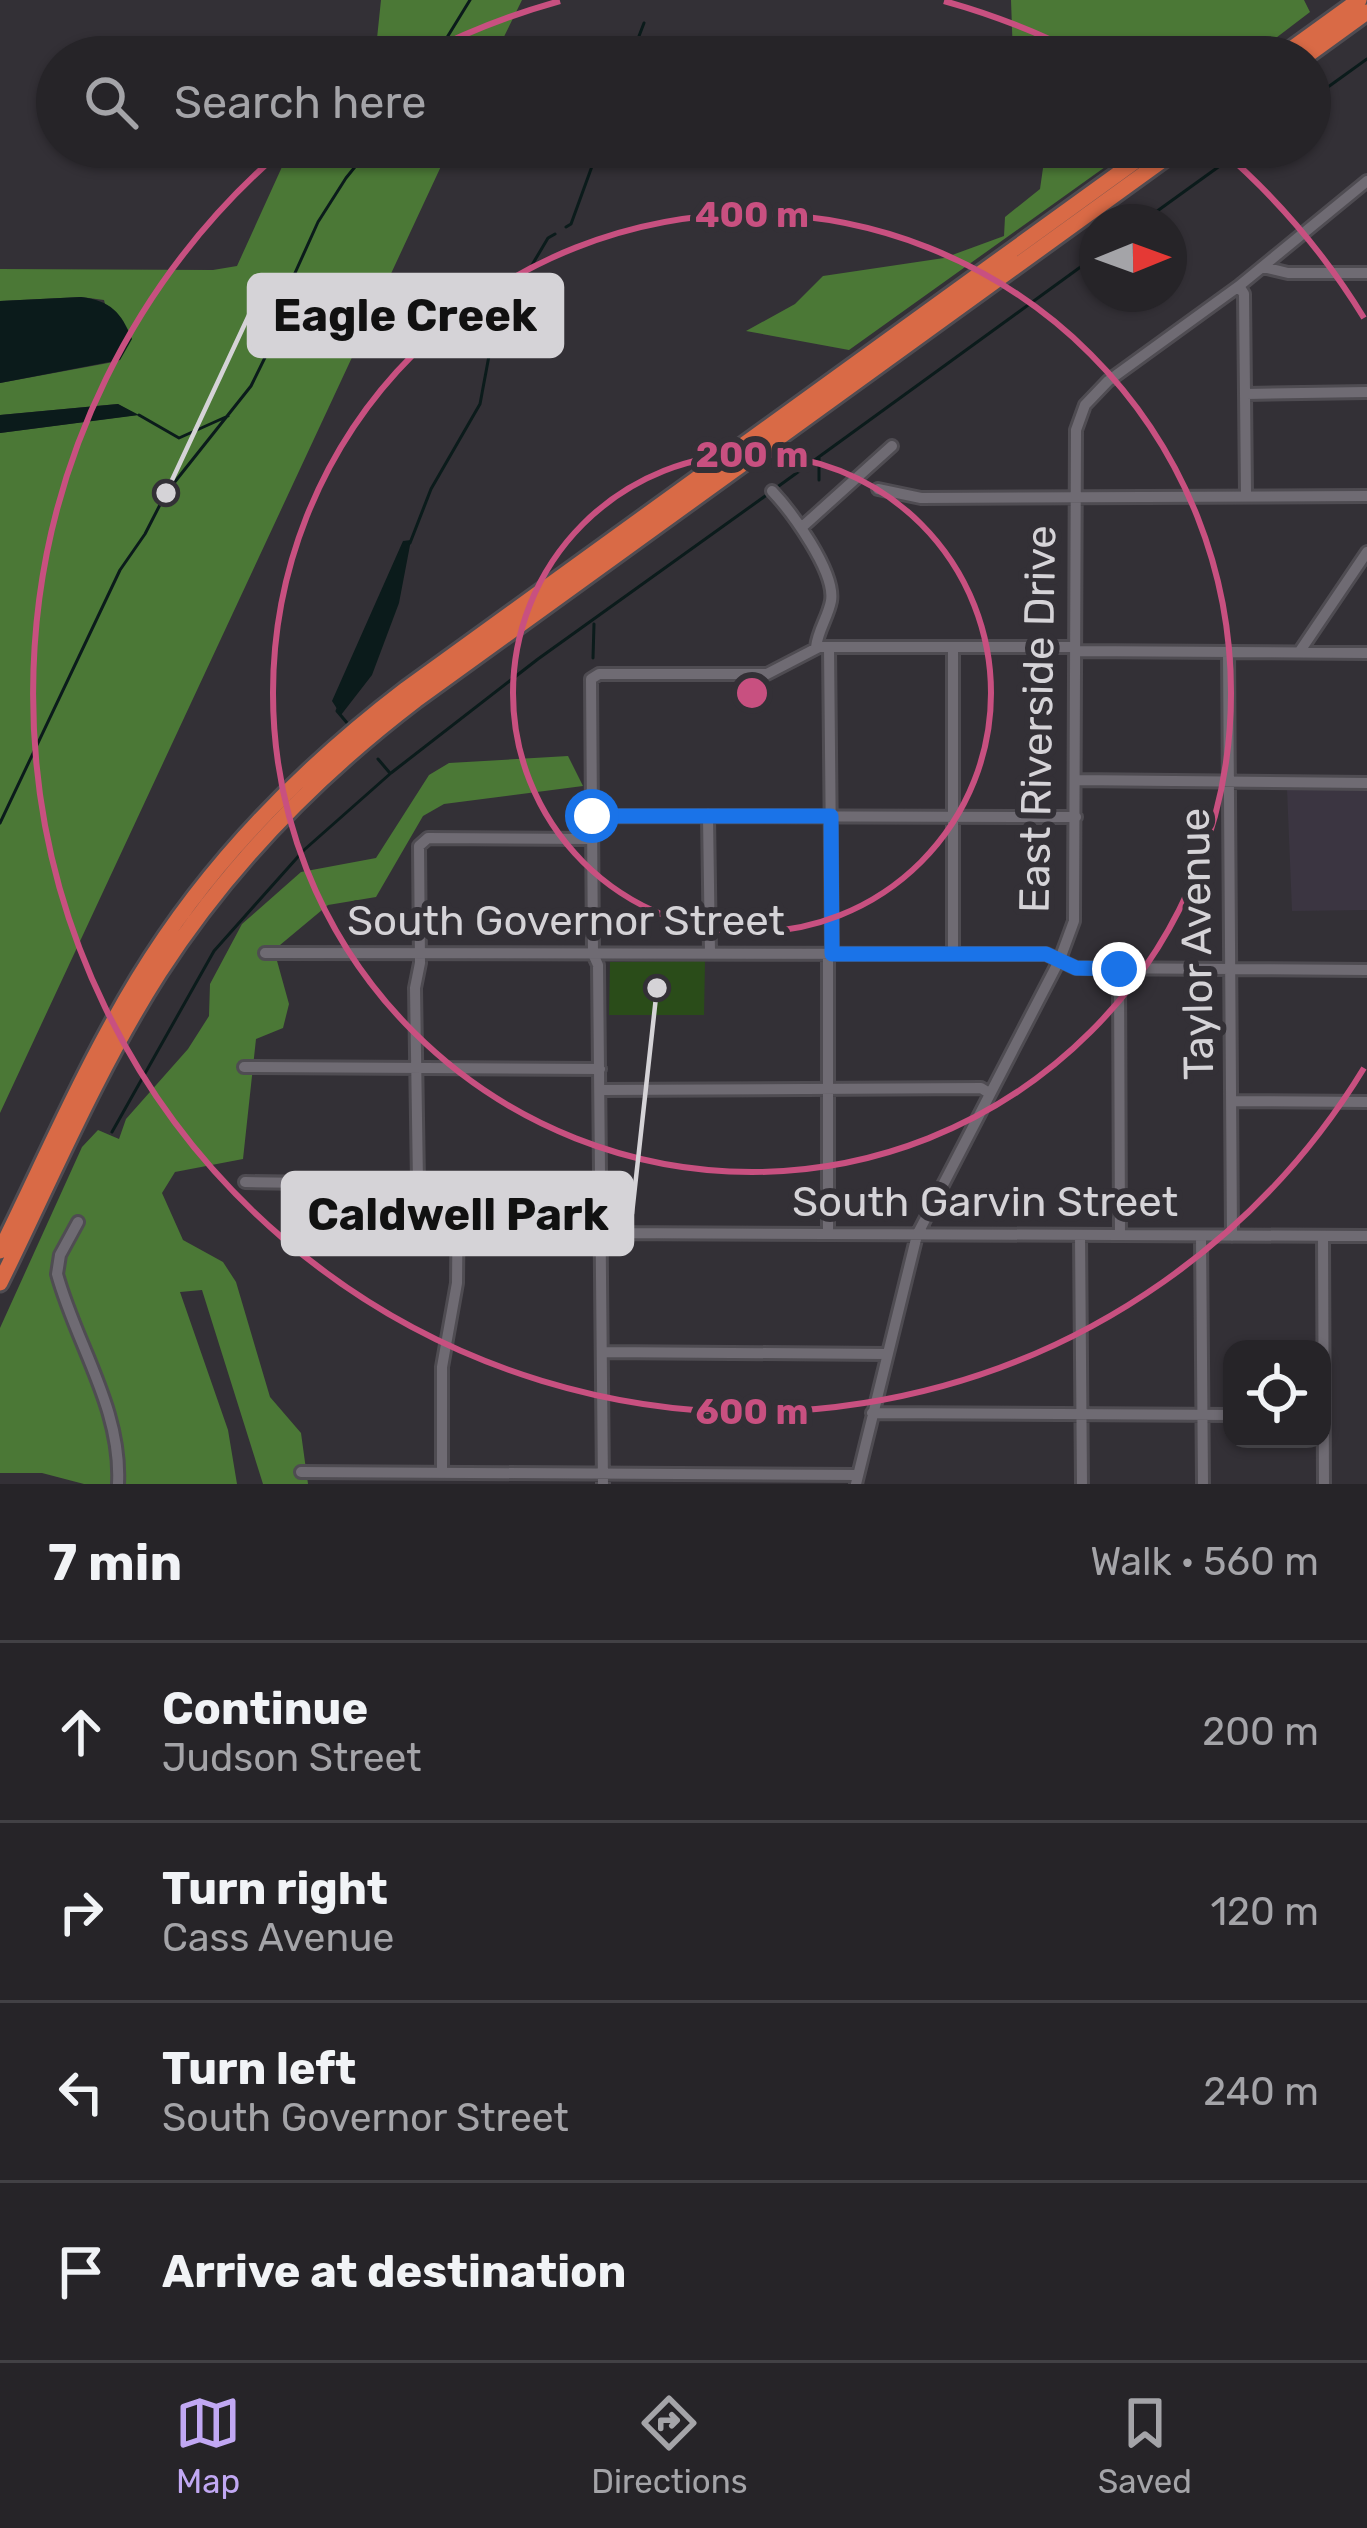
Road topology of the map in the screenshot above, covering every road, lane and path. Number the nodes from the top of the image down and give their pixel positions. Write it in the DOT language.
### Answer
graph roads {
  1 [pos="1359,0"];
  2 [pos="1342,12"];
  3 [pos="1367,12"];
  4 [pos="1309,36"];
  5 [pos="1322,36"];
  6 [pos="1126,168"];
  7 [pos="1152,168"];
  8 [pos="1364,188"];
  9 [pos="1263,266"];
  10 [pos="1367,273"];
  11 [pos="1239,286"];
  12 [pos="1367,392"];
  13 [pos="1246,394"];
  14 [pos="892,446"];
  15 [pos="878,489"];
  16 [pos="772,491"];
  17 [pos="1246,494"];
  18 [pos="1074,496"];
  19 [pos="1367,496"];
  20 [pos="801,528"];
  21 [pos="1367,552"];
  22 [pos="822,647"];
  23 [pos="953,647"];
  24 [pos="1075,649"];
  25 [pos="1228,651"];
  26 [pos="1300,651"];
  27 [pos="1367,653"];
  28 [pos="1076,780"];
  29 [pos="1228,782"];
  30 [pos="1367,783"];
  31 [pos="592,816"];
  32 [pos="709,816"];
  33 [pos="831,816"];
  34 [pos="953,817"];
  35 [pos="1076,817"];
  36 [pos="592,839"];
  37 [pos="420,952"];
  38 [pos="265,953"];
  39 [pos="710,953"];
  40 [pos="593,954"];
  41 [pos="830,954"];
  42 [pos="953,954"];
  43 [pos="1060,959"];
  44 [pos="1119,969"];
  45 [pos="1229,970"];
  46 [pos="1367,970"];
  47 [pos="244,1067"];
  48 [pos="416,1068"];
  49 [pos="600,1070"];
  50 [pos="828,1089"];
  51 [pos="602,1090"];
  52 [pos="989,1093"];
  53 [pos="1232,1101"];
  54 [pos="1367,1102"];
  55 [pos="245,1182"];
  56 [pos="418,1182"];
  57 [pos="458,1187"];
  58 [pos="603,1187"];
  59 [pos="78,1222"];
  60 [pos="602,1233"];
  61 [pos="828,1234"];
  62 [pos="917,1235"];
  63 [pos="1080,1235"];
  64 [pos="1120,1235"];
  65 [pos="1202,1236"];
  66 [pos="1232,1236"];
  67 [pos="1323,1236"];
  68 [pos="1367,1236"];
  69 [pos="0,1251"];
  70 [pos="0,1283"];
  71 [pos="1323,1340"];
  72 [pos="603,1352"];
  73 [pos="886,1354"];
  74 [pos="872,1413"];
  75 [pos="1082,1414"];
  76 [pos="1202,1415"];
  77 [pos="1223,1415"];
  78 [pos="1323,1448"];
  79 [pos="301,1472"];
  80 [pos="442,1472"];
  81 [pos="362,1478"];
  82 [pos="476,1478"];
  83 [pos="603,1478"];
  84 [pos="713,1478"];
  85 [pos="856,1480"];
  86 [pos="118,1484"];
  87 [pos="1082,1484"];
  88 [pos="1203,1484"];
  89 [pos="1324,1484"];
  1 -- 2 [label="highway"];
  2 -- 3 [label="highway"];
  2 -- 4 [label="highway"];
  2 -- 5 [label="highway"];
  6 -- 69 [label="highway"];
  7 -- 70 [label="highway"];
  8 -- 9 [label="street"];
  9 -- 10 [label="street"];
  9 -- 11 [label="street"];
  11 -- 13 [label="street"];
  11 -- 18 [label="street, East Riverside Drive"];
  12 -- 13 [label="street"];
  13 -- 17 [label="street"];
  14 -- 20 [label="street"];
  15 -- 18 [label="street"];
  16 -- 20 [label="street"];
  17 -- 18 [label="street"];
  17 -- 19 [label="street"];
  18 -- 24 [label="street, East Riverside Drive"];
  20 -- 22 [label="street"];
  21 -- 26 [label="street"];
  22 -- 23 [label="street"];
  22 -- 31 [label="street"];
  22 -- 33 [label="street"];
  23 -- 24 [label="street"];
  23 -- 34 [label="street"];
  24 -- 25 [label="street"];
  24 -- 28 [label="street, East Riverside Drive"];
  25 -- 26 [label="street"];
  25 -- 29 [label="street, Taylor Avenue"];
  26 -- 27 [label="street"];
  28 -- 29 [label="street"];
  28 -- 35 [label="street, East Riverside Drive"];
  29 -- 30 [label="street"];
  29 -- 45 [label="street, Taylor Avenue"];
  31 -- 32 [label="street"];
  31 -- 36 [label="street"];
  32 -- 33 [label="street"];
  32 -- 39 [label="street"];
  33 -- 34 [label="street"];
  33 -- 41 [label="street"];
  34 -- 35 [label="street"];
  34 -- 42 [label="street"];
  35 -- 43 [label="street, East Riverside Drive"];
  36 -- 37 [label="street"];
  36 -- 40 [label="street"];
  37 -- 38 [label="street, South Governor Street"];
  37 -- 40 [label="street, South Governor Street"];
  37 -- 48 [label="street"];
  39 -- 40 [label="street, South Governor Street"];
  39 -- 41 [label="street, South Governor Street"];
  40 -- 49 [label="street"];
  41 -- 42 [label="street, South Governor Street"];
  41 -- 50 [label="street"];
  42 -- 43 [label="street, South Governor Street"];
  43 -- 44 [label="street, South Governor Street"];
  43 -- 52 [label="street, East Riverside Drive"];
  44 -- 45 [label="street, South Governor Street"];
  44 -- 64 [label="street"];
  45 -- 46 [label="street, South Governor Street"];
  45 -- 53 [label="street, Taylor Avenue"];
  47 -- 48 [label="street"];
  48 -- 49 [label="street"];
  48 -- 56 [label="street"];
  49 -- 51 [label="street"];
  50 -- 51 [label="street"];
  50 -- 52 [label="street"];
  50 -- 61 [label="street"];
  51 -- 58 [label="street"];
  52 -- 62 [label="street, East Riverside Drive"];
  53 -- 54 [label="street"];
  53 -- 66 [label="street, Taylor Avenue"];
  55 -- 56 [label="street"];
  56 -- 57 [label="street"];
  57 -- 58 [label="street"];
  57 -- 80 [label="street"];
  58 -- 60 [label="street"];
  59 -- 86 [label="street"];
  60 -- 61 [label="street, South Garvin Street"];
  60 -- 72 [label="street"];
  61 -- 62 [label="street, South Garvin Street"];
  62 -- 63 [label="street, South Garvin Street"];
  62 -- 73 [label="street, East Riverside Drive"];
  63 -- 64 [label="street, South Garvin Street"];
  63 -- 75 [label="street"];
  64 -- 65 [label="street, South Garvin Street"];
  65 -- 66 [label="street, South Garvin Street"];
  65 -- 76 [label="street"];
  66 -- 67 [label="street, South Garvin Street"];
  67 -- 68 [label="street, South Garvin Street"];
  67 -- 71 [label="street"];
  72 -- 73 [label="street"];
  72 -- 83 [label="street"];
  73 -- 74 [label="street, East Riverside Drive"];
  74 -- 75 [label="street"];
  74 -- 85 [label="street, East Riverside Drive"];
  75 -- 76 [label="street"];
  75 -- 87 [label="street"];
  76 -- 77 [label="street"];
  76 -- 88 [label="street"];
  78 -- 89 [label="street"];
  79 -- 81 [label="street"];
  80 -- 81 [label="street"];
  80 -- 82 [label="street"];
  82 -- 83 [label="street"];
  83 -- 84 [label="street"];
  84 -- 85 [label="street"];
}
